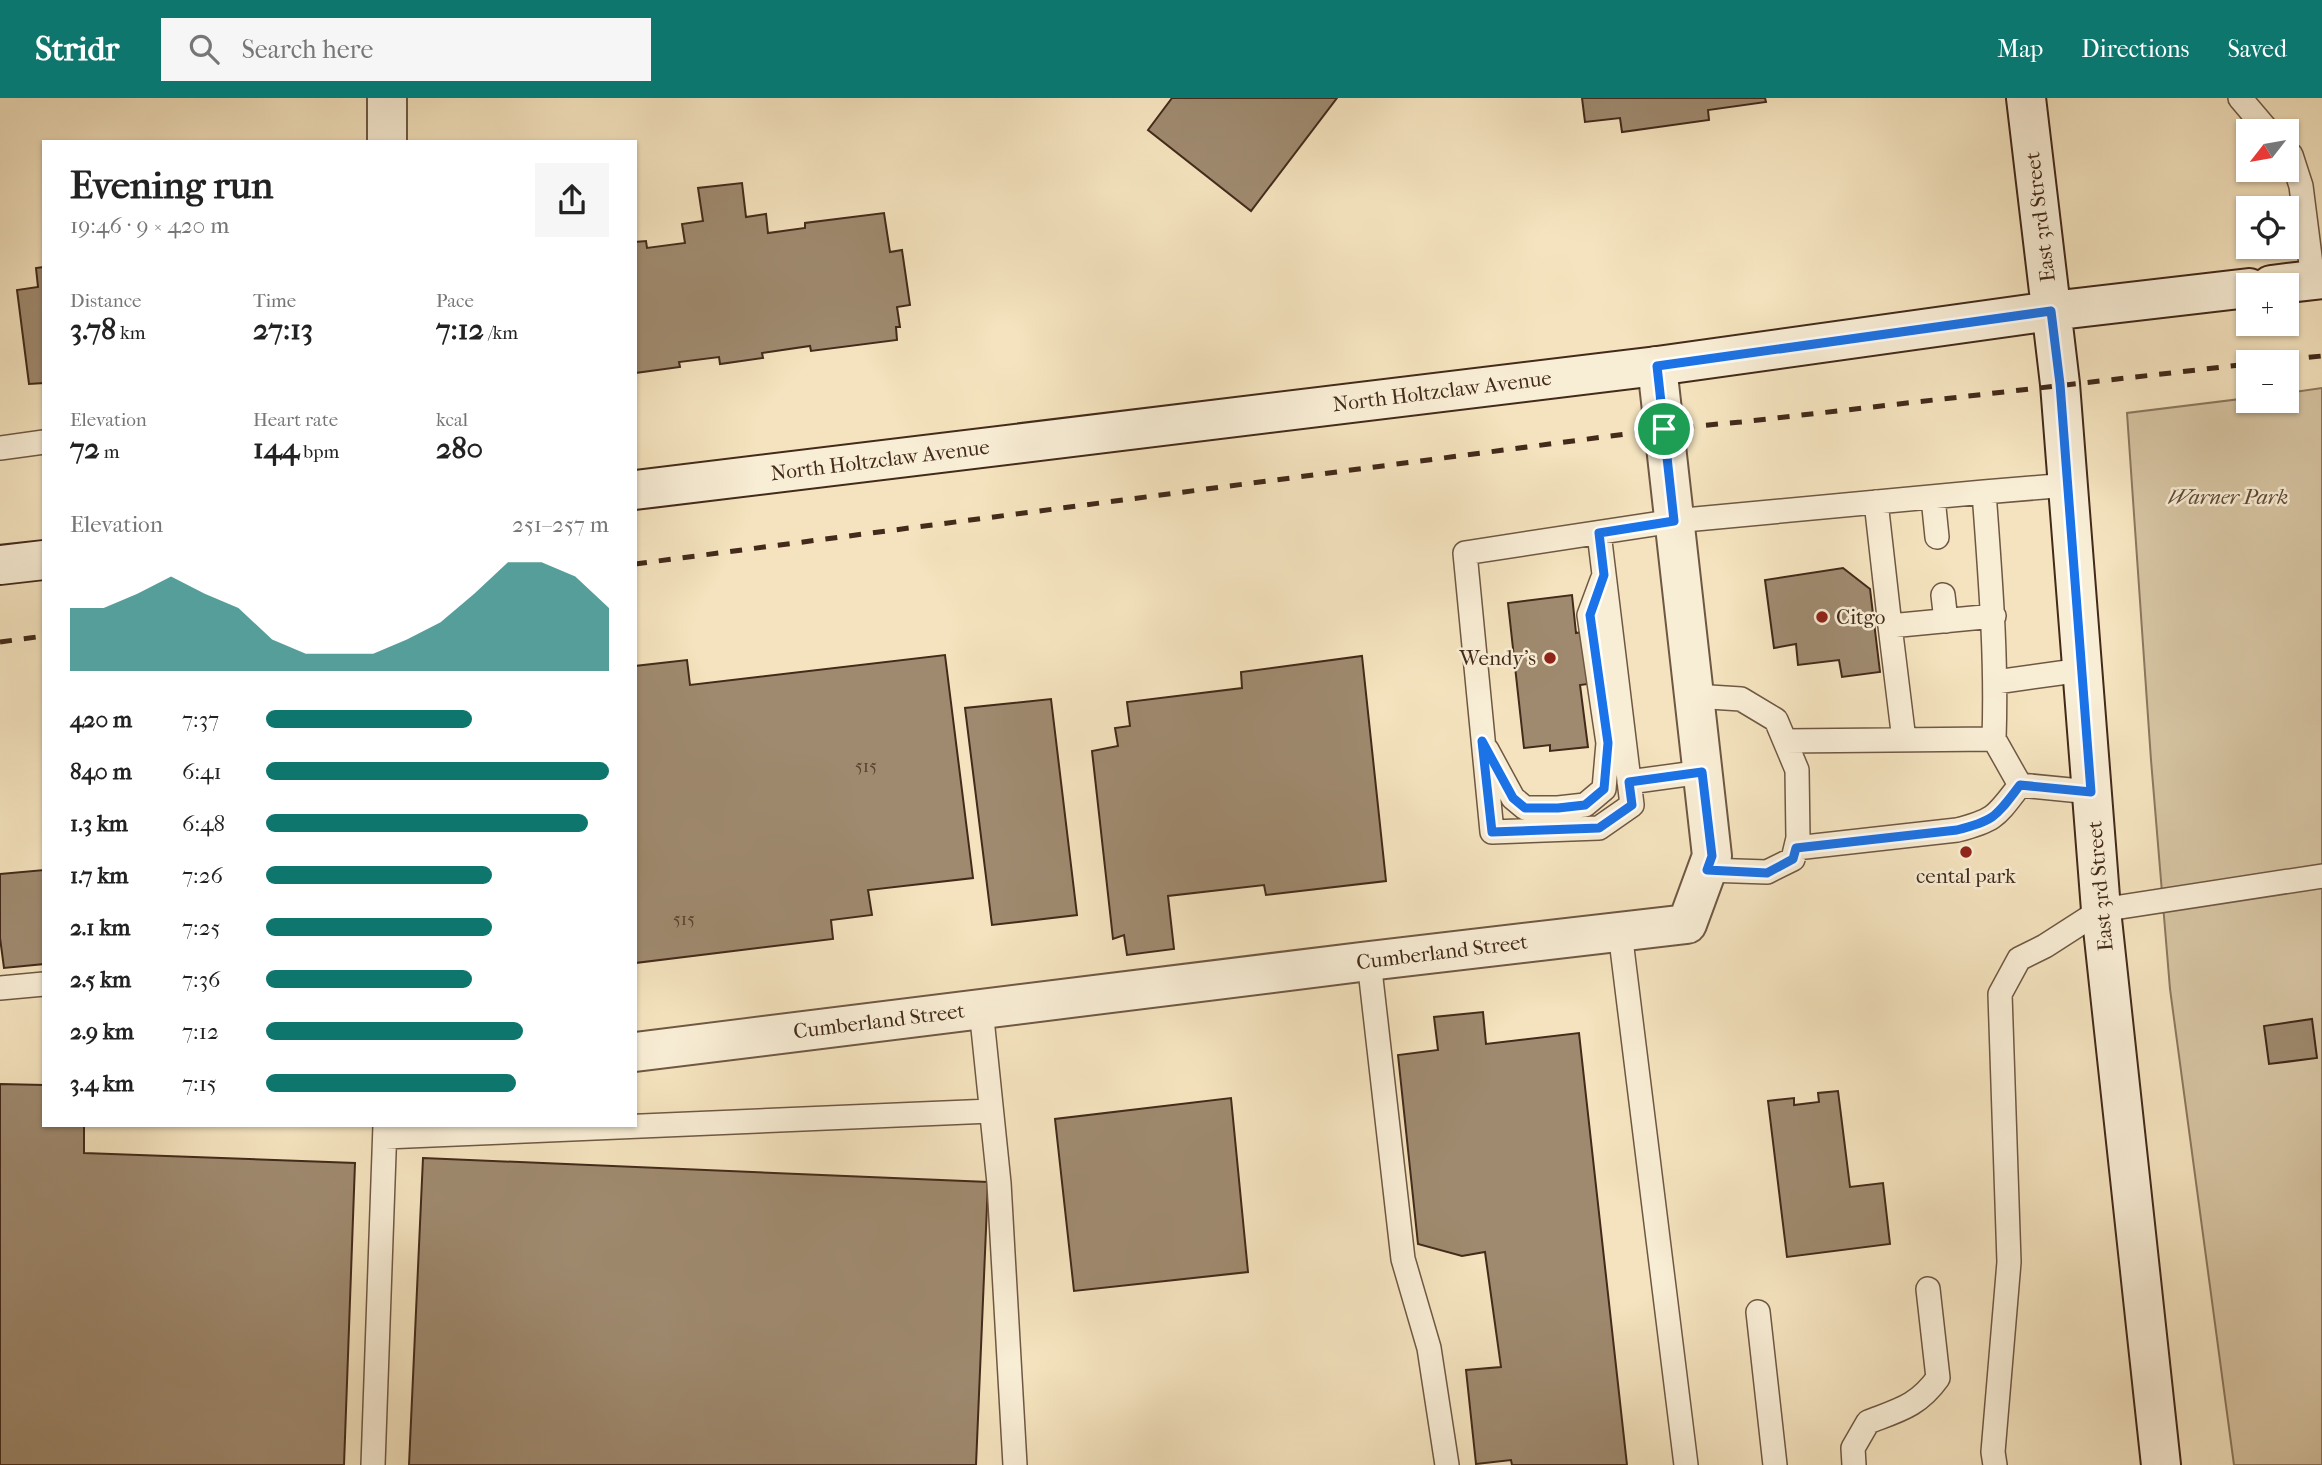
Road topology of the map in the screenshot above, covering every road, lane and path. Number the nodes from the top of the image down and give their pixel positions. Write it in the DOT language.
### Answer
graph roads {
  1 [pos="387,98"];
  2 [pos="2026,98"];
  3 [pos="2240,98"];
  4 [pos="2258,119"];
  5 [pos="387,140"];
  6 [pos="2300,182"];
  7 [pos="2317,280"];
  8 [pos="2299,282"];
  9 [pos="2236,290"];
  10 [pos="2051,311"];
  11 [pos="1657,366"];
  12 [pos="42,443"];
  13 [pos="0,448"];
  14 [pos="2068,485"];
  15 [pos="637,490"];
  16 [pos="1984,492"];
  17 [pos="1933,498"];
  18 [pos="1877,502"];
  19 [pos="1674,521"];
  20 [pos="1599,533"];
  21 [pos="1937,537"];
  22 [pos="42,560"];
  23 [pos="0,565"];
  24 [pos="1604,575"];
  25 [pos="1943,595"];
  26 [pos="1994,616"];
  27 [pos="1946,621"];
  28 [pos="1890,626"];
  29 [pos="2082,670"];
  30 [pos="1996,682"];
  31 [pos="1694,696"];
  32 [pos="1994,739"];
  33 [pos="1904,740"];
  34 [pos="1482,741"];
  35 [pos="1784,741"];
  36 [pos="1702,772"];
  37 [pos="1629,782"];
  38 [pos="2020,785"];
  39 [pos="2091,792"];
  40 [pos="1796,848"];
  41 [pos="1707,870"];
  42 [pos="2322,876"];
  43 [pos="2101,910"];
  44 [pos="1620,932"];
  45 [pos="1369,961"];
  46 [pos="42,984"];
  47 [pos="0,988"];
  48 [pos="981,1009"];
  49 [pos="637,1052"];
  50 [pos="991,1111"];
  51 [pos="637,1123"];
  52 [pos="506,1127"];
  53 [pos="385,1131"];
  54 [pos="1928,1289"];
  55 [pos="1758,1312"];
  56 [pos="373,1465"];
  57 [pos="1015,1465"];
  58 [pos="1447,1465"];
  59 [pos="1686,1465"];
  60 [pos="1775,1465"];
  61 [pos="1854,1465"];
  62 [pos="1995,1465"];
  63 [pos="2161,1465"];
  1 -- 5 [label="main road"];
  2 -- 10 [label="main road, East 3rd Street"];
  3 -- 4 [label="lane"];
  6 -- 7 [label="lane"];
  7 -- 8 [label="main road"];
  9 -- 10 [label="main road, North Holtzclaw Avenue"];
  10 -- 11 [label="main road, North Holtzclaw Avenue"];
  10 -- 14 [label="main road, East 3rd Street"];
  11 -- 15 [label="main road, North Holtzclaw Avenue"];
  11 -- 19 [label="main road, Cumberland Street"];
  12 -- 13 [label="lane"];
  14 -- 16 [label="lane"];
  14 -- 29 [label="main road, East 3rd Street"];
  16 -- 17 [label="lane"];
  16 -- 26 [label="lane"];
  17 -- 18 [label="lane"];
  17 -- 21 [label="lane"];
  18 -- 19 [label="lane"];
  18 -- 28 [label="lane"];
  19 -- 20 [label="lane"];
  19 -- 31 [label="main road, Cumberland Street"];
  20 -- 24 [label="lane"];
  20 -- 34 [label="lane"];
  22 -- 23 [label="main road"];
  24 -- 34 [label="lane"];
  24 -- 37 [label="lane"];
  25 -- 27 [label="lane"];
  26 -- 27 [label="lane"];
  26 -- 30 [label="lane"];
  27 -- 28 [label="lane"];
  28 -- 33 [label="lane"];
  29 -- 30 [label="lane"];
  29 -- 39 [label="main road, East 3rd Street"];
  30 -- 32 [label="lane"];
  31 -- 35 [label="lane"];
  31 -- 36 [label="main road, Cumberland Street"];
  32 -- 33 [label="lane"];
  32 -- 38 [label="lane"];
  33 -- 35 [label="lane"];
  34 -- 37 [label="lane"];
  35 -- 40 [label="lane"];
  36 -- 37 [label="lane"];
  36 -- 41 [label="main road, Cumberland Street"];
  38 -- 39 [label="lane"];
  38 -- 40 [label="lane"];
  39 -- 43 [label="main road, East 3rd Street"];
  40 -- 41 [label="lane"];
  41 -- 44 [label="main road, Cumberland Street"];
  42 -- 43 [label="lane"];
  43 -- 62 [label="lane"];
  43 -- 63 [label="main road, East 3rd Street"];
  44 -- 45 [label="main road, Cumberland Street"];
  44 -- 59 [label="lane"];
  45 -- 48 [label="main road, Cumberland Street"];
  45 -- 58 [label="lane"];
  46 -- 47 [label="lane"];
  48 -- 49 [label="main road, Cumberland Street"];
  48 -- 50 [label="lane"];
  50 -- 51 [label="lane"];
  50 -- 57 [label="lane"];
  52 -- 53 [label="lane"];
  53 -- 56 [label="lane"];
  54 -- 61 [label="lane"];
  55 -- 60 [label="lane"];
}
